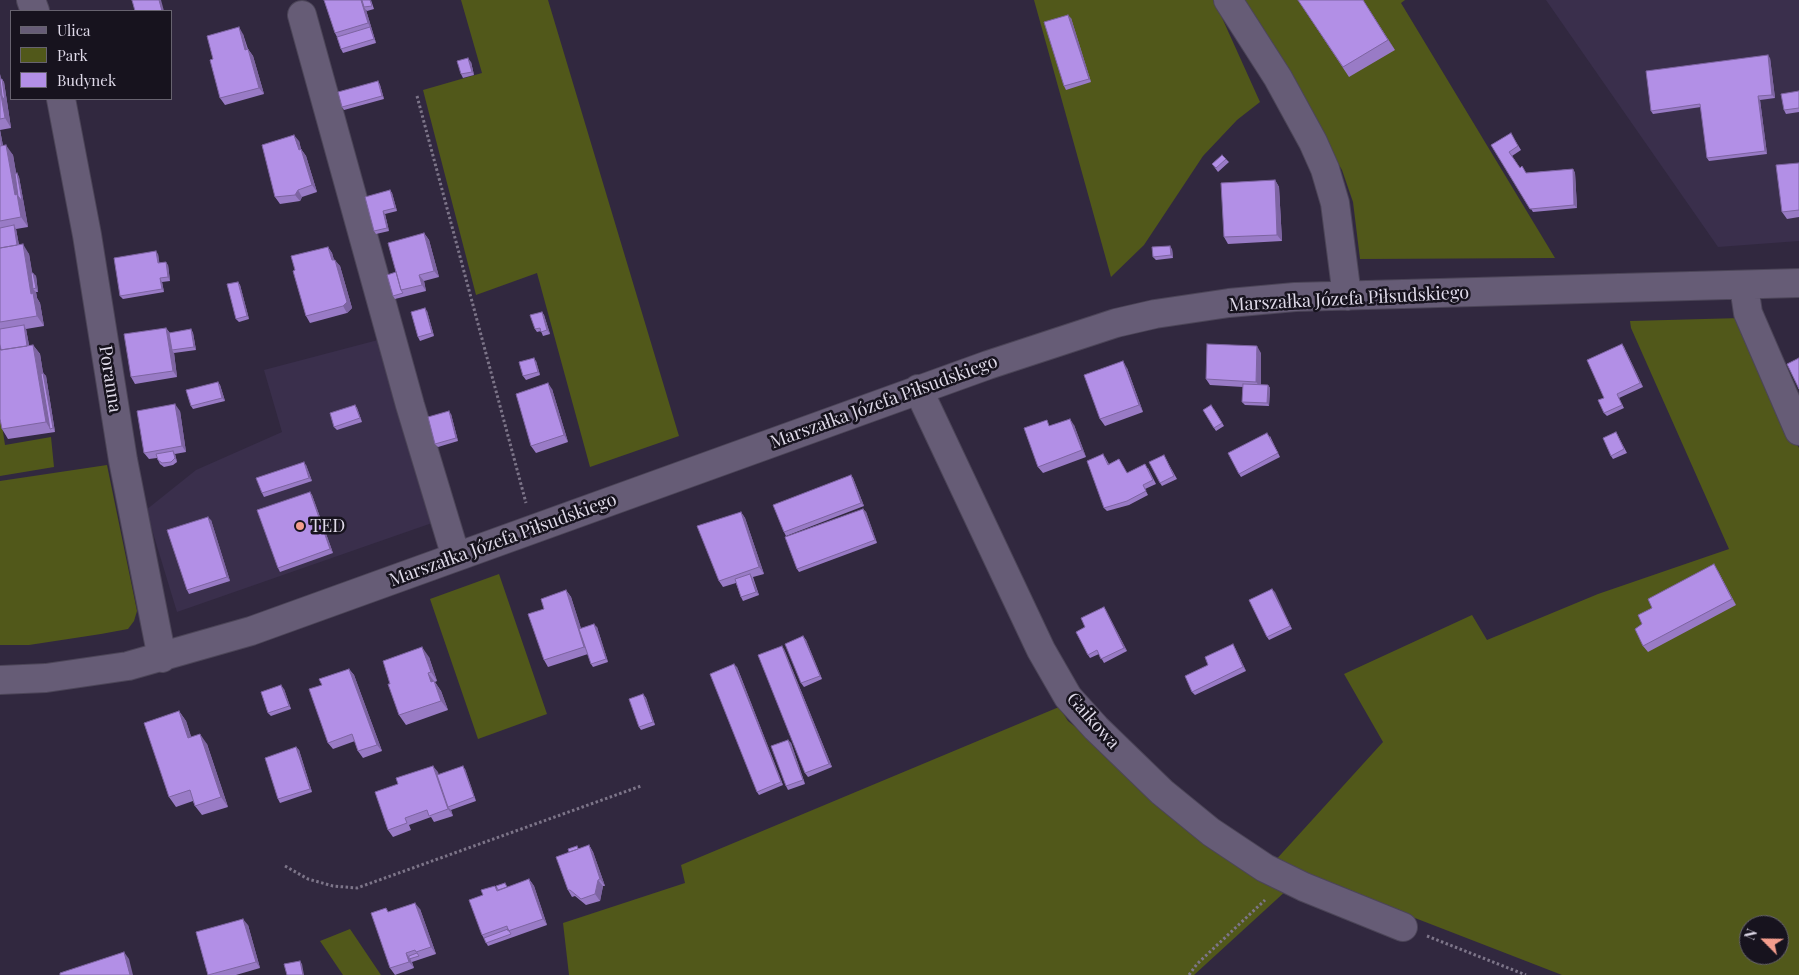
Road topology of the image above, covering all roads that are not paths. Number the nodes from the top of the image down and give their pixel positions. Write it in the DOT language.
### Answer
graph roads {
  1 [pos="1228,0"];
  2 [pos="302,15"];
  3 [pos="61,100"];
  4 [pos="1799,284"];
  5 [pos="1744,286"];
  6 [pos="1347,296"];
  7 [pos="918,389"];
  8 [pos="1799,431"];
  9 [pos="456,557"];
  10 [pos="162,658"];
  11 [pos="0,680"];
  12 [pos="1403,927"];
  1 -- 6 [label="street"];
  2 -- 9 [label="street"];
  3 -- 10 [label="street, Poranna"];
  4 -- 5 [label="street, Marszałka Józefa Piłsudskiego"];
  5 -- 6 [label="street, Marszałka Józefa Piłsudskiego"];
  5 -- 8 [label="street"];
  6 -- 7 [label="street, Marszałka Józefa Piłsudskiego"];
  7 -- 9 [label="street, Marszałka Józefa Piłsudskiego"];
  7 -- 12 [label="street, Gaikowa"];
  9 -- 10 [label="street, Marszałka Józefa Piłsudskiego"];
  10 -- 11 [label="street, Marszałka Józefa Piłsudskiego"];
}
